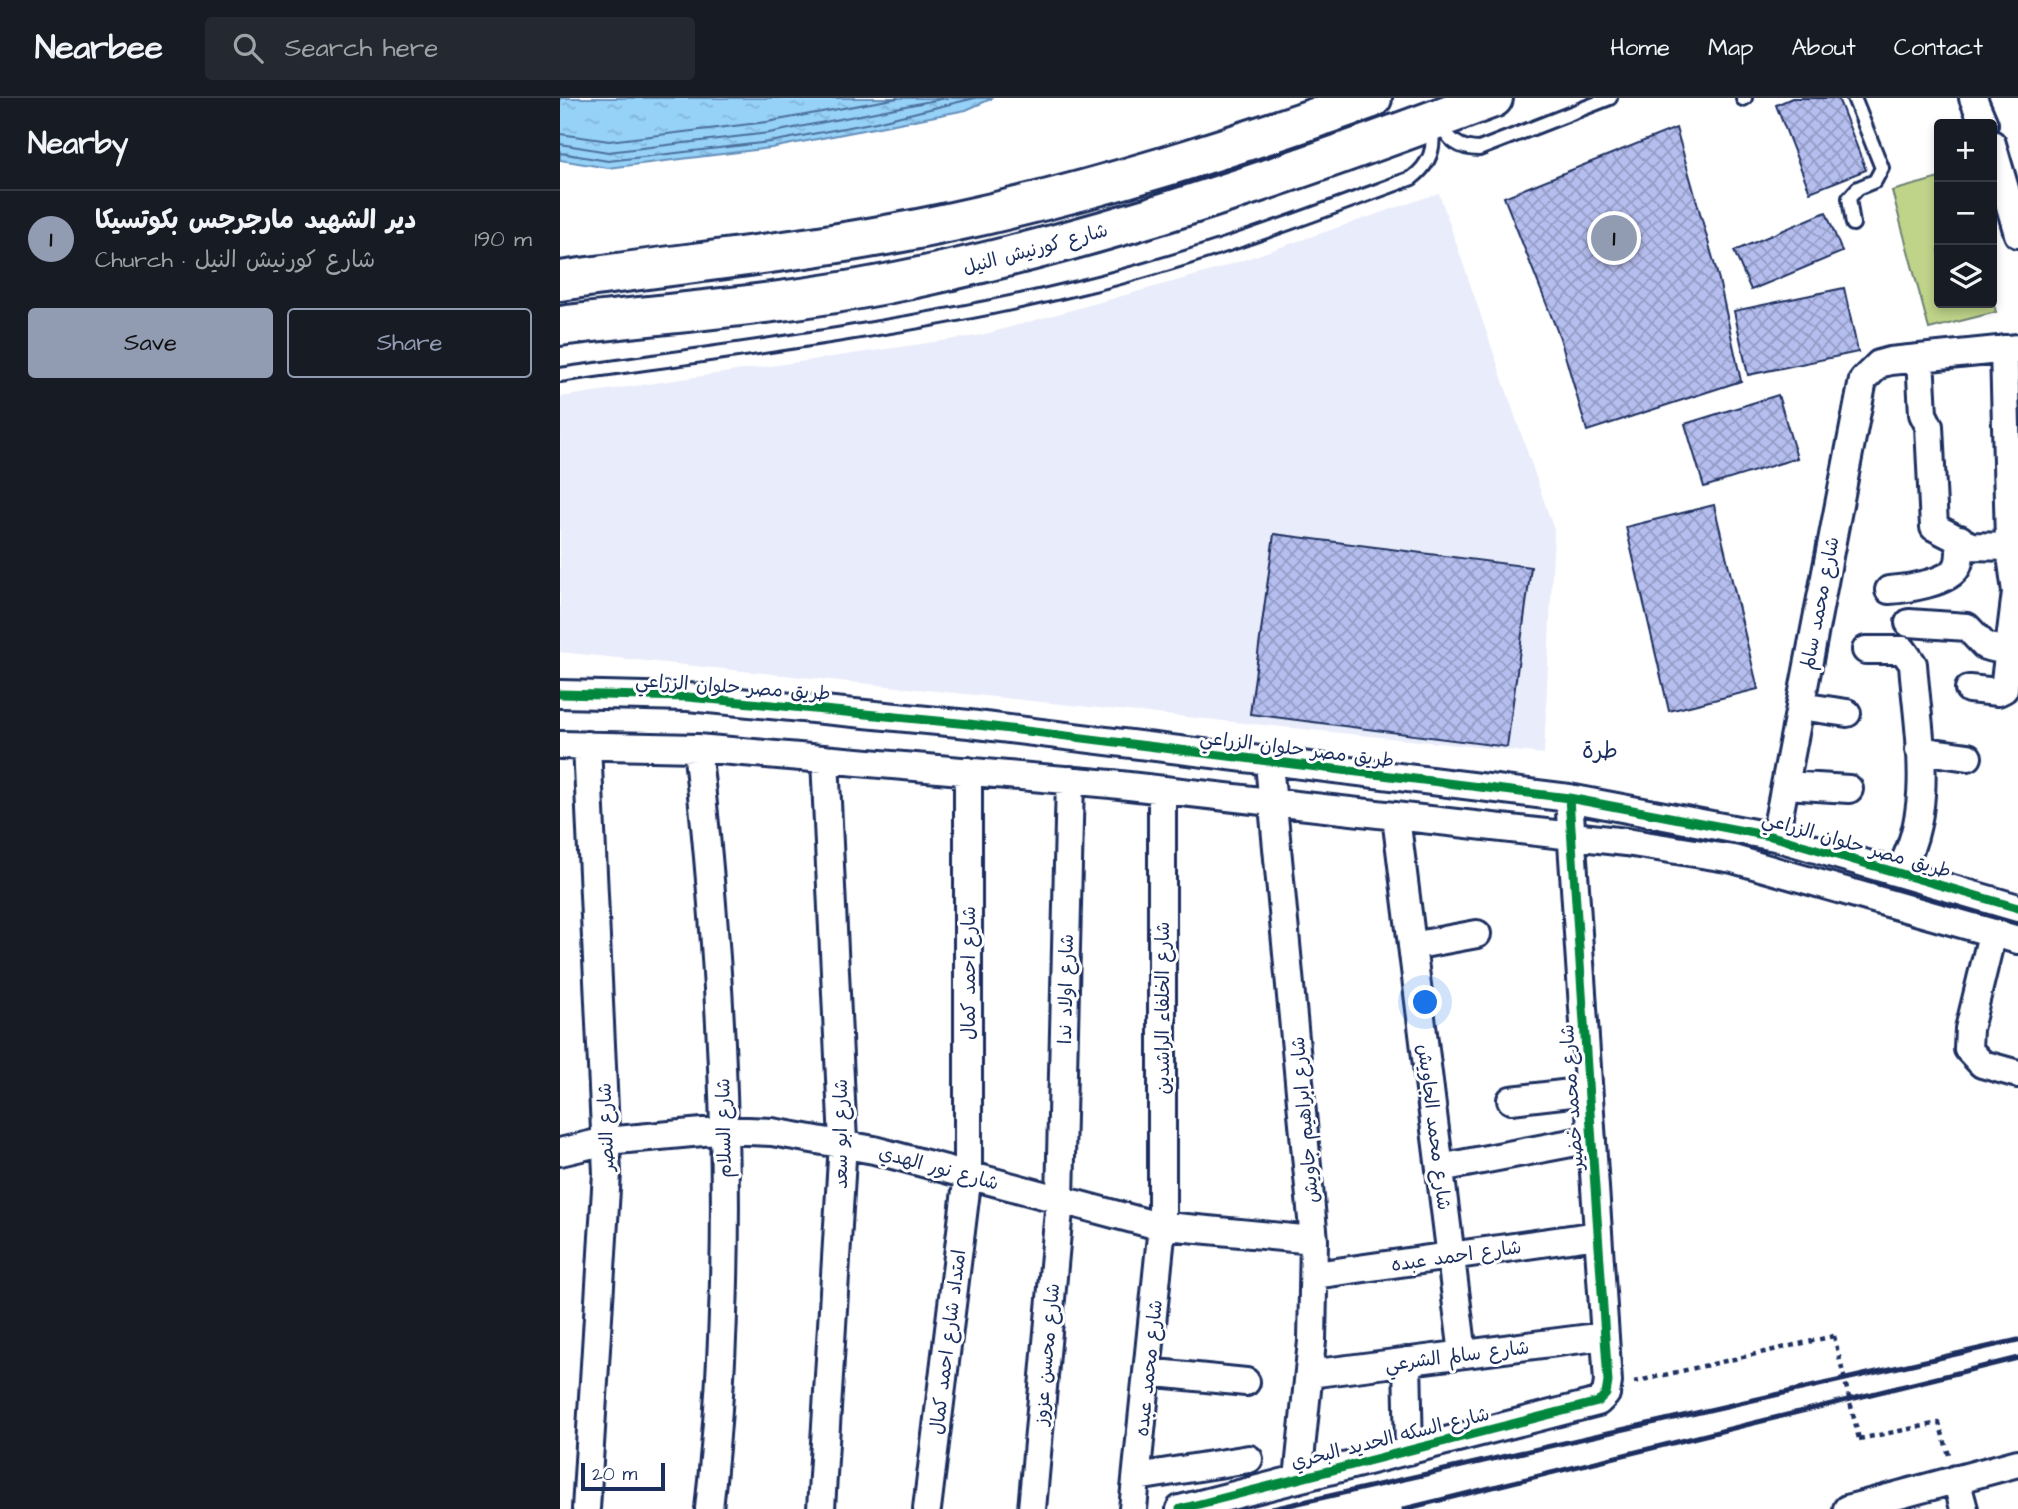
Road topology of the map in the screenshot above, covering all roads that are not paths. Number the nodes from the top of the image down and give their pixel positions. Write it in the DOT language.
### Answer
graph roads {
  1 [pos="1372,98"];
  2 [pos="1493,98"];
  3 [pos="1609,98"];
  4 [pos="1854,98"];
  5 [pos="1973,98"];
  6 [pos="1982,119"];
  7 [pos="1435,120"];
  8 [pos="1997,161"];
  9 [pos="1853,224"];
  10 [pos="2018,234"];
  11 [pos="560,281"];
  12 [pos="560,326"];
  13 [pos="2011,349"];
  14 [pos="1920,358"];
  15 [pos="560,374"];
  16 [pos="1960,539"];
  17 [pos="2009,547"];
  18 [pos="1889,590"];
  19 [pos="2017,606"];
  20 [pos="1909,623"];
  21 [pos="1866,650"];
  22 [pos="2010,652"];
  23 [pos="1969,689"];
  24 [pos="560,694"];
  25 [pos="1800,706"];
  26 [pos="1847,713"];
  27 [pos="560,745"];
  28 [pos="587,745"];
  29 [pos="697,748"];
  30 [pos="1919,750"];
  31 [pos="1968,757"];
  32 [pos="825,759"];
  33 [pos="1269,763"];
  34 [pos="968,771"];
  35 [pos="1070,780"];
  36 [pos="1785,785"];
  37 [pos="1849,789"];
  38 [pos="1162,790"];
  39 [pos="1569,798"];
  40 [pos="1273,803"];
  41 [pos="1396,817"];
  42 [pos="1571,837"];
  43 [pos="1775,837"];
  44 [pos="1898,873"];
  45 [pos="2018,908"];
  46 [pos="1477,934"];
  47 [pos="1992,934"];
  48 [pos="2018,940"];
  49 [pos="1412,946"];
  50 [pos="2018,1074"];
  51 [pos="1588,1091"];
  52 [pos="1511,1100"];
  53 [pos="724,1130"];
  54 [pos="1591,1139"];
  55 [pos="606,1141"];
  56 [pos="843,1142"];
  57 [pos="560,1152"];
  58 [pos="1440,1168"];
  59 [pos="968,1174"];
  60 [pos="1060,1199"];
  61 [pos="1162,1226"];
  62 [pos="1598,1235"];
  63 [pos="1314,1240"];
  64 [pos="1451,1256"];
  65 [pos="1315,1275"];
  66 [pos="1605,1336"];
  67 [pos="1463,1354"];
  68 [pos="1407,1361"];
  69 [pos="1147,1372"];
  70 [pos="1309,1374"];
  71 [pos="1247,1382"];
  72 [pos="1607,1391"];
  73 [pos="1409,1451"];
  74 [pos="1249,1459"];
  75 [pos="2018,1462"];
  76 [pos="1137,1476"];
  77 [pos="1298,1479"];
  78 [pos="1956,1479"];
  79 [pos="586,1509"];
  80 [pos="709,1509"];
  81 [pos="821,1509"];
  82 [pos="927,1509"];
  83 [pos="1032,1509"];
  84 [pos="1133,1509"];
  85 [pos="1180,1509"];
  86 [pos="1847,1509"];
  87 [pos="1964,1509"];
  1 -- 11 [label="highway"];
  2 -- 7 [label="highway, شارع كورنيش النيل"];
  3 -- 7 [label="lane"];
  4 -- 9 [label="lane"];
  5 -- 6 [label="street"];
  7 -- 12 [label="highway, شارع كورنيش النيل"];
  7 -- 15 [label="lane"];
  8 -- 10 [label="street"];
  13 -- 14 [label="street"];
  13 -- 17 [label="street"];
  14 -- 16 [label="street"];
  14 -- 25 [label="street, شارع محمد سالم"];
  16 -- 17 [label="street"];
  16 -- 18 [label="street"];
  17 -- 19 [label="street"];
  19 -- 22 [label="street"];
  20 -- 22 [label="street"];
  21 -- 30 [label="street"];
  22 -- 23 [label="street"];
  24 -- 33 [label="street, طريق مصر حلوان الزراعي"];
  25 -- 26 [label="street"];
  25 -- 36 [label="street, شارع محمد سالم"];
  27 -- 28 [label="street"];
  28 -- 29 [label="street"];
  28 -- 55 [label="street, شارع النصر"];
  29 -- 32 [label="street"];
  29 -- 53 [label="street, شارع السلام"];
  30 -- 31 [label="street"];
  30 -- 44 [label="street"];
  32 -- 34 [label="street"];
  32 -- 56 [label="street, شارع ابو سعد"];
  33 -- 39 [label="street, طريق مصر حلوان الزراعي"];
  33 -- 40 [label="street, شارع ابراهيم جاويش"];
  34 -- 35 [label="street"];
  34 -- 59 [label="street, شارع احمد كمال"];
  35 -- 38 [label="street"];
  35 -- 60 [label="street, شارع اولاد ندا"];
  36 -- 37 [label="street"];
  36 -- 43 [label="street, شارع محمد سالم"];
  38 -- 40 [label="street"];
  38 -- 61 [label="street, شارع الخلفاء الراشدين"];
  39 -- 42 [label="street, شارع محمد خضير"];
  39 -- 43 [label="street, طريق مصر حلوان الزراعي"];
  40 -- 41 [label="street"];
  40 -- 63 [label="street, شارع ابراهيم جاويش"];
  41 -- 42 [label="street"];
  41 -- 49 [label="street, شارع محمد الجاويش"];
  42 -- 47 [label="street"];
  42 -- 51 [label="street, شارع محمد خضير"];
  43 -- 44 [label="street, طريق مصر حلوان الزراعي"];
  44 -- 45 [label="street, طريق مصر حلوان الزراعي"];
  46 -- 49 [label="street"];
  47 -- 48 [label="street"];
  47 -- 50 [label="street"];
  49 -- 58 [label="street, شارع محمد الجاويش"];
  51 -- 52 [label="street"];
  51 -- 54 [label="street, شارع محمد خضير"];
  53 -- 55 [label="street, شارع نور الهدي"];
  53 -- 56 [label="street, شارع نور الهدي"];
  53 -- 80 [label="street, شارع السلام"];
  54 -- 58 [label="street"];
  54 -- 62 [label="street, شارع محمد خضير"];
  55 -- 57 [label="street, شارع نور الهدي"];
  55 -- 79 [label="street, شارع النصر"];
  56 -- 59 [label="street, شارع نور الهدي"];
  56 -- 81 [label="street, شارع ابو سعد"];
  58 -- 64 [label="street, شارع محمد الجاويش"];
  59 -- 60 [label="street, شارع نور الهدي"];
  59 -- 82 [label="street, امتداد شارع احمد كمال"];
  60 -- 61 [label="street, شارع نور الهدي"];
  60 -- 83 [label="street, شارع محسن عزوز"];
  61 -- 63 [label="street, شارع نور الهدي"];
  61 -- 69 [label="street, شارع محمد عبده"];
  62 -- 64 [label="street, شارع احمد عبده"];
  62 -- 66 [label="street, شارع محمد خضير"];
  63 -- 65 [label="street, شارع ابراهيم جاويش"];
  64 -- 65 [label="street, شارع احمد عبده"];
  64 -- 67 [label="street, شارع محمد الجاويش"];
  65 -- 70 [label="street, شارع ابراهيم جاويش"];
  66 -- 67 [label="street, شارع سالم الشرعي"];
  66 -- 72 [label="street, شارع محمد خضير"];
  67 -- 68 [label="street, شارع سالم الشرعي"];
  68 -- 70 [label="street, شارع سالم الشرعي"];
  68 -- 73 [label="street"];
  69 -- 71 [label="street"];
  69 -- 76 [label="street, شارع محمد عبده"];
  70 -- 77 [label="street, شارع ابراهيم جاويش"];
  72 -- 73 [label="street, شارع السكه الحديد البحري"];
  73 -- 77 [label="street, شارع السكه الحديد البحري"];
  74 -- 76 [label="street"];
  75 -- 78 [label="street"];
  76 -- 84 [label="street, شارع محمد عبده"];
  77 -- 85 [label="street, شارع السكه الحديد البحري"];
  78 -- 86 [label="street"];
  78 -- 87 [label="street"];
}
